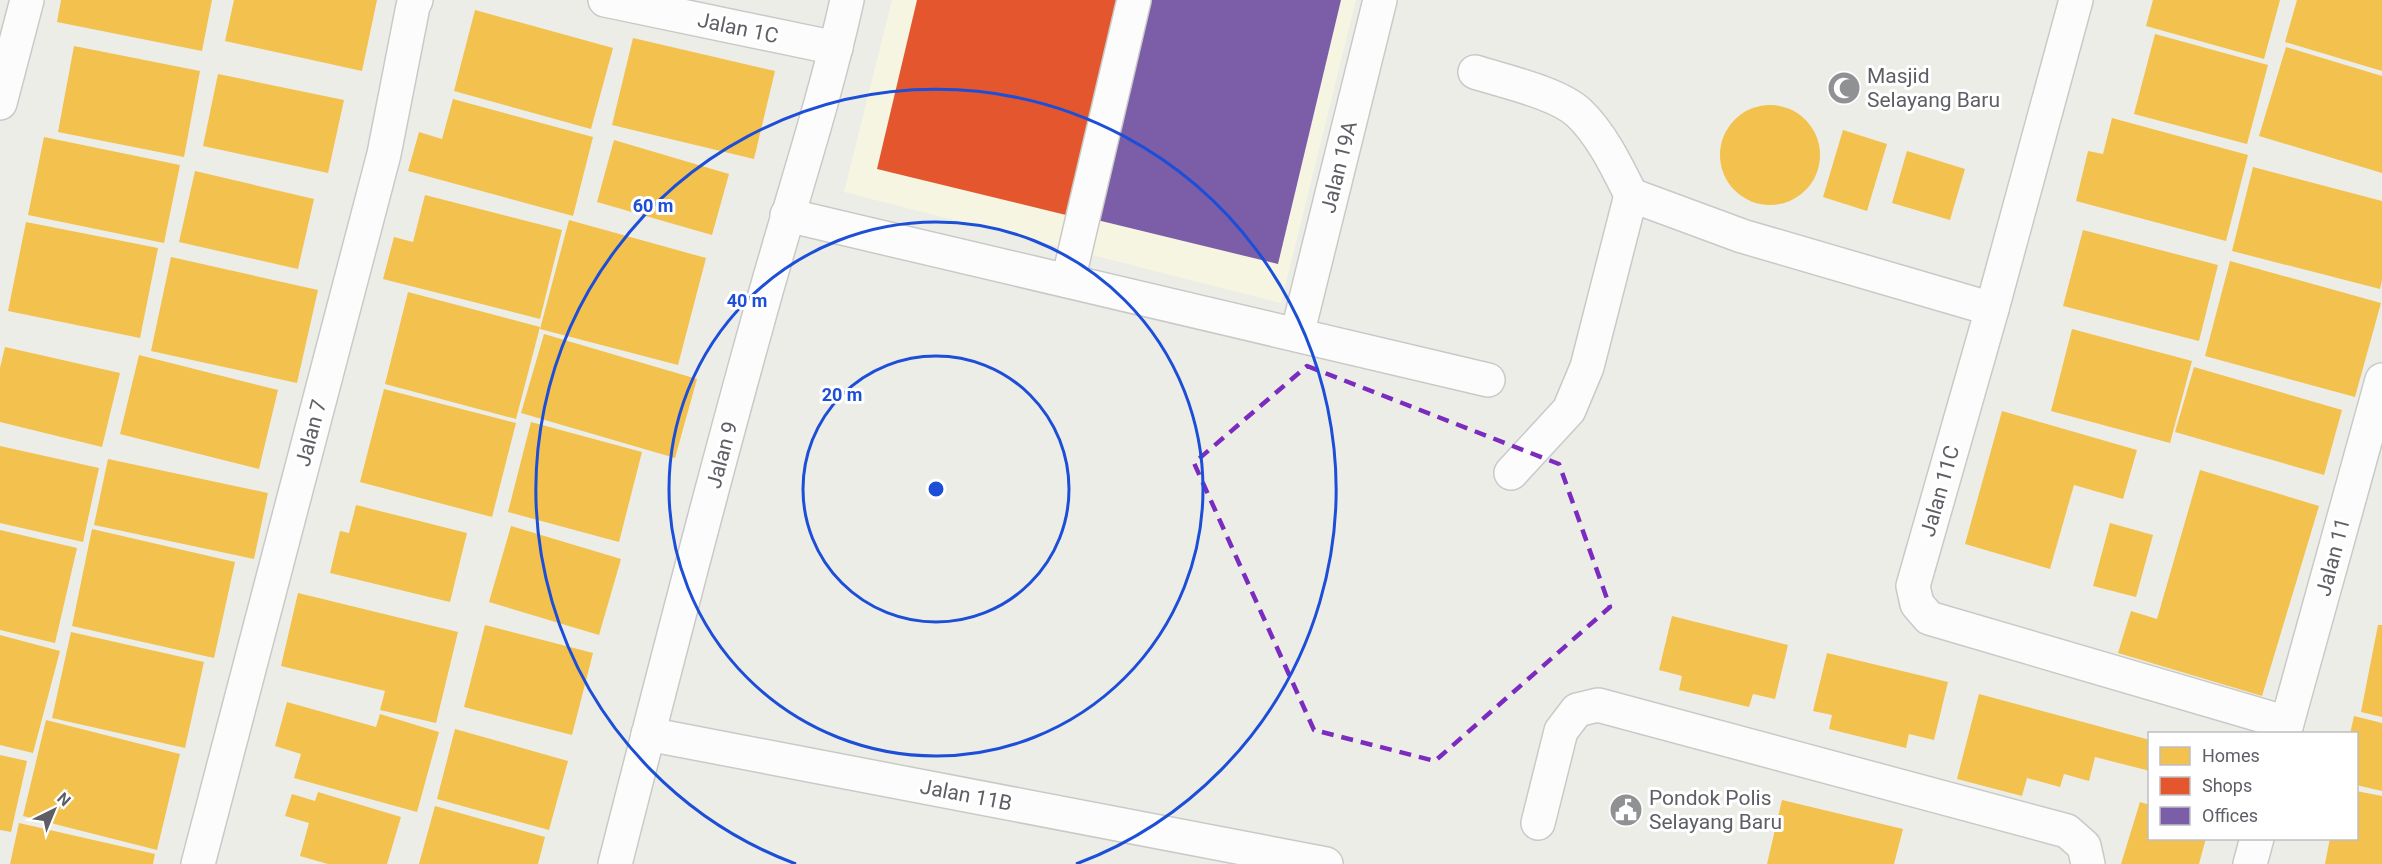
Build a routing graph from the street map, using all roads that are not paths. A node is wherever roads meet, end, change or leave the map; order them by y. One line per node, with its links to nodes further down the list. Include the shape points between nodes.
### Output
1 (27, 0): 10 (street)
2 (416, 0): 24 (street, Jalan 7, via 384,153)
3 (605, 0): 8 (street, Jalan 1C)
4 (848, 0): 8 (street)
5 (1134, 0): 13 (street)
6 (1380, 0): 15 (street, Jalan 19A)
7 (2076, 0): 14 (street, Jalan 11C)
8 (837, 48): 12 (street, Jalan 9)
9 (1475, 72): 11 (street, via 1542,93 1578,112 1608,149)
10 (0, 103)
11 (1631, 195): 14 (street, via 1742,236); 18 (street, via 1587,367 1573,402)
12 (787, 215): 13 (street); 20 (street, Jalan 9)
13 (1068, 281): 15 (street)
14 (1992, 309): 19 (street, Jalan 11C, via 1913,586 1917,604 1929,618)
15 (1297, 335): 16 (street)
16 (1488, 380)
17 (2382, 380): 19 (street, Jalan 11)
18 (1511, 473)
19 (2286, 728)
20 (648, 734): 23 (street, Jalan 11B); 25 (street, Jalan 9)
21 (1538, 823): 27 (street, via 1561,731 1577,710 1598,705 2067,831 2084,846)
22 (2256, 840): 28 (street)
23 (1284, 860): 26 (street, Jalan 11B)
24 (198, 864)
25 (615, 864)
26 (1326, 864)
27 (2088, 864)
28 (2250, 864)

